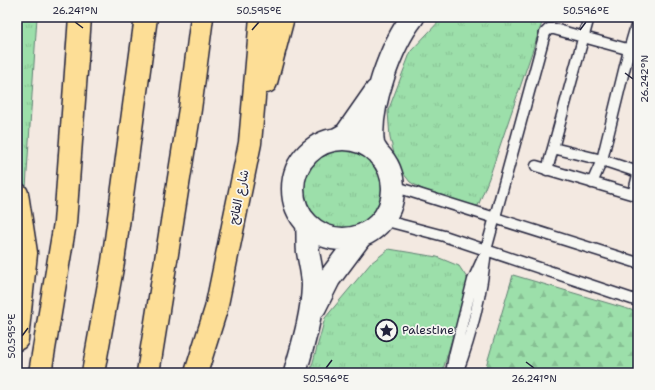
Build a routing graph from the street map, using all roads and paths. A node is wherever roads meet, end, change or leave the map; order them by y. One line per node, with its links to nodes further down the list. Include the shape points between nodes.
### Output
1 (80, 17): 33 (main road, via 65,223)
2 (146, 17): 34 (main road, via 113,262)
3 (202, 17): 35 (main road)
4 (261, 17): 13 (main road, شارع الفاتح)
5 (283, 17): 13 (main road)
6 (413, 17): 11 (street, via 394,49)
7 (589, 17): 9 (lane)
8 (638, 19): 10 (lane)
9 (583, 36): 10 (lane); 14 (lane); 24 (lane, via 554,29 549,29 545,33)
10 (633, 51): 16 (lane)
11 (380, 85): 12 (street, via 346,134); 15 (street, via 373,145)
12 (337, 139): 15 (street, via 353,140); 26 (street, via 324,142 312,150 302,160 296,172 294,200)
13 (250, 144): 36 (main road, شارع الفاتح, via 216,309)
14 (553, 148): 16 (lane); 18 (lane)
15 (379, 155): 21 (street, via 391,175)
16 (602, 160): 19 (lane); 20 (lane)
17 (536, 166): 18 (lane)
18 (547, 170): 20 (lane)
19 (638, 174): 23 (lane)
20 (592, 183): 23 (lane)
21 (393, 186): 24 (lane); 25 (street, via 391,204)
22 (17, 194): 32 (main road, via 26,253)
23 (635, 195)
24 (494, 217): 28 (lane); 29 (lane)
25 (383, 220): 27 (street); 28 (lane)
26 (307, 225): 27 (street, via 332,238); 31 (street, via 313,284)
27 (361, 236): 31 (street, via 329,279)
28 (486, 250): 30 (lane); 38 (lane, via 473,280); 39 (lane, via 482,283 468,342)
29 (638, 263)
30 (638, 301)
31 (310, 318): 37 (street)
32 (17, 339)
33 (40, 373)
34 (93, 373)
35 (148, 373)
36 (196, 373)
37 (295, 373)
38 (451, 373)
39 (457, 373)

